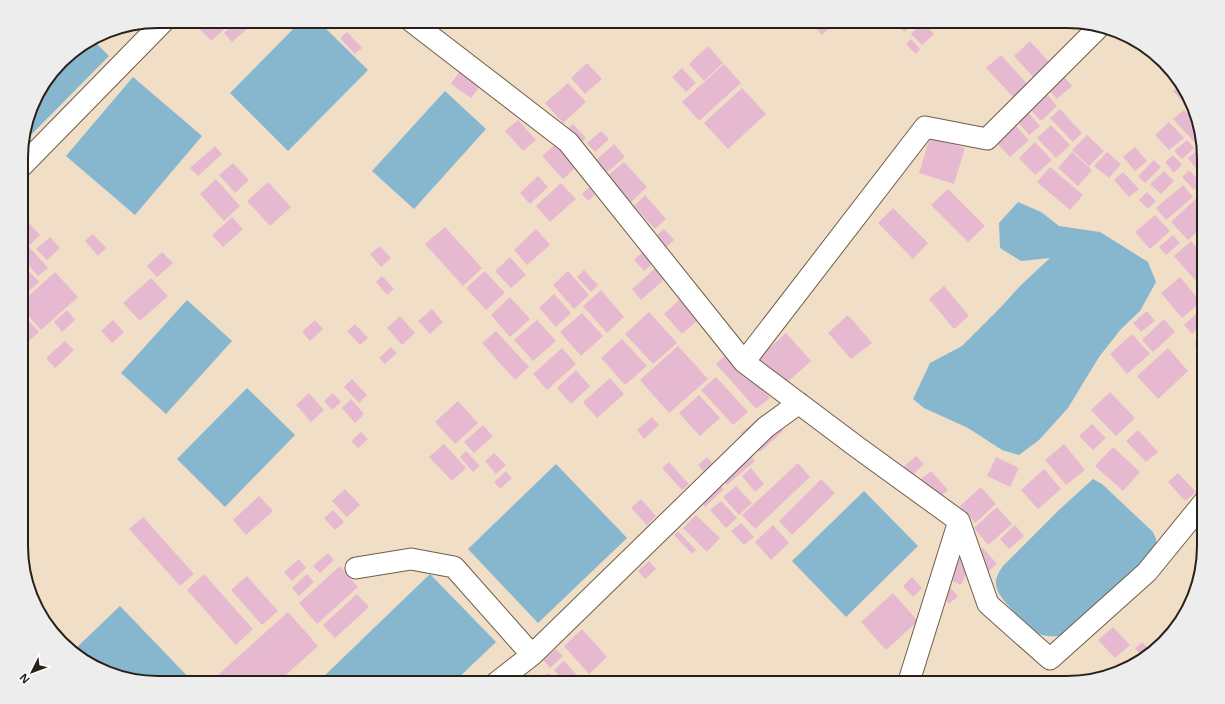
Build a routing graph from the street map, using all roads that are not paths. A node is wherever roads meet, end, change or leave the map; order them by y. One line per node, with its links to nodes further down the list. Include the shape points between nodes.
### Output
1 (157, 28): 4 (street)
2 (420, 28): 5 (street, via 568,142)
3 (1095, 31): 5 (street, via 987,139 925,127)
4 (28, 160)
5 (744, 362): 6 (street)
6 (799, 403): 8 (street); 10 (street, via 766,427)
7 (1197, 511): 8 (street, via 1147,572 1050,659 988,604)
8 (959, 521): 12 (street)
9 (356, 568): 10 (street, via 411,559 454,567)
10 (532, 655): 11 (street)
11 (505, 676)
12 (911, 676)

